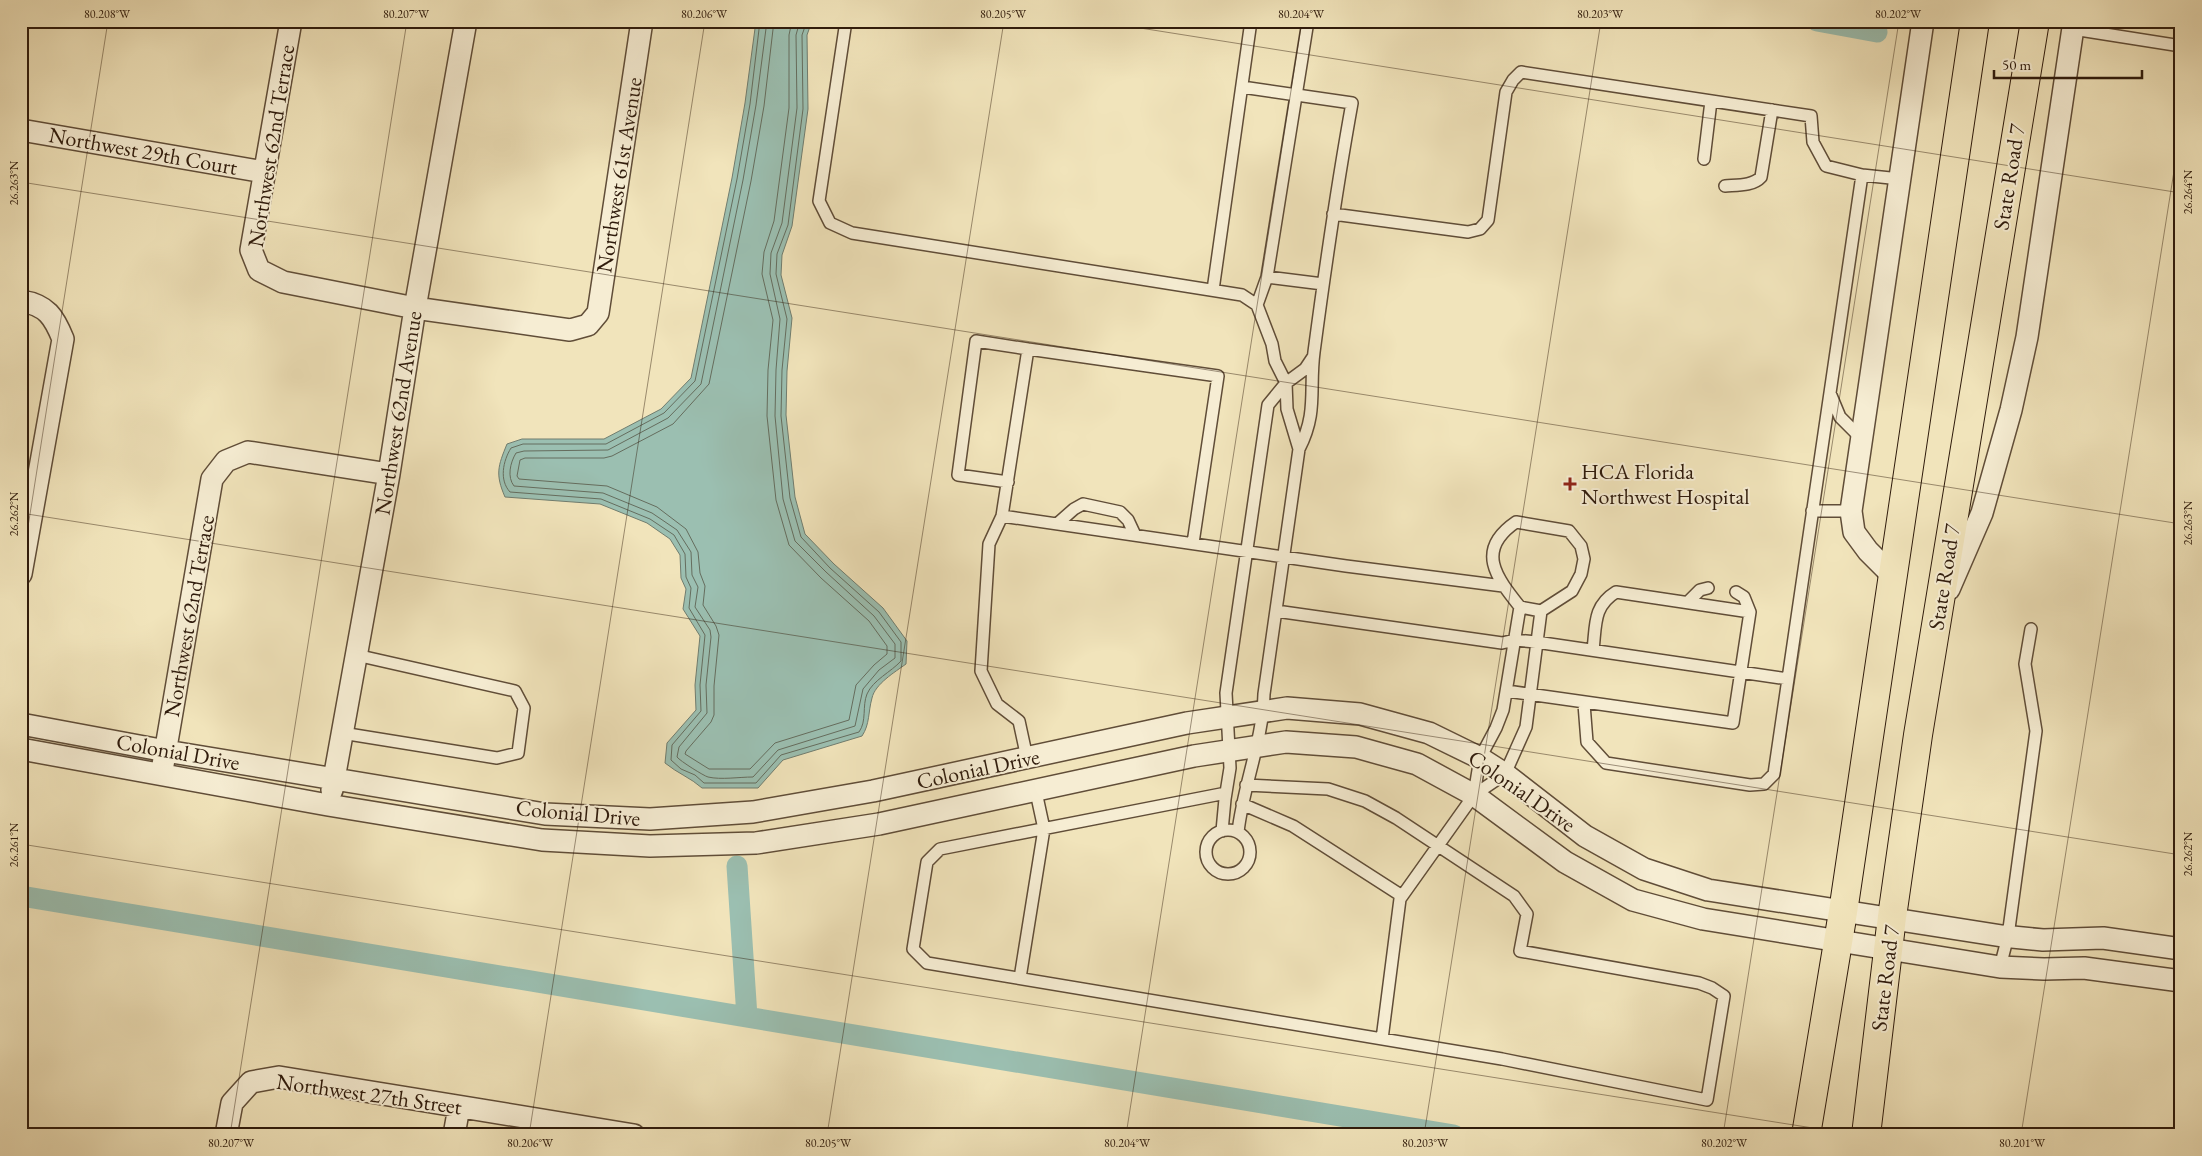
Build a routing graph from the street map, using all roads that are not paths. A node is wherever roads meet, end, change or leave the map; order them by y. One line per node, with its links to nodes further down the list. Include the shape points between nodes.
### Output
1 (291, 21): 18 (street, Northwest 62nd Terrace)
2 (466, 21): 28 (street, Northwest 62nd Avenue)
3 (642, 21): 28 (street, Northwest 61st Avenue, via 598,313 588,326 570,330)
4 (846, 21): 25 (lane, via 820,201 830,223 852,233)
5 (1252, 21): 12 (lane)
6 (1308, 21): 13 (lane)
7 (1923, 21): 20 (street)
8 (1975, 21): 47 (main road)
9 (2035, 21): 56 (main road, State Road 7)
10 (2074, 25): 11 (lane); 56 (street, via 2027,338 2011,410 1982,513)
11 (2181, 46)
12 (1242, 87): 13 (lane); 25 (lane)
13 (1297, 95): 22 (lane, via 1352,103); 23 (lane)
14 (1711, 101): 15 (lane); 17 (lane); 22 (lane, via 1521,72 1506,92 1488,220 1480,229 1468,232)
15 (1772, 110): 19 (lane, via 1811,116 1813,142 1826,166); 21 (lane, via 1761,177 1752,183)
16 (21, 130): 18 (street, Northwest 29th Court)
17 (1704, 159)
18 (264, 172): 28 (street, Northwest 62nd Terrace, via 252,250 259,270 283,282)
19 (1862, 175): 20 (lane); 32 (lane)
20 (1900, 179): 33 (street)
21 (1725, 186)
22 (1333, 214): 24 (lane)
23 (1267, 277): 24 (lane); 27 (lane)
24 (1323, 284): 30 (lane)
25 (1213, 290): 27 (lane, via 1242,295)
26 (21, 301): 42 (street, via 36,304 55,319 63,340)
27 (1256, 306): 31 (lane)
28 (415, 308): 35 (street, Northwest 62nd Avenue)
29 (1028, 349): 36 (lane); 36 (lane, via 976,341 958,475); 43 (lane, via 1218,376)
30 (1313, 357): 31 (lane, via 1305,369); 34 (lane, via 1309,431)
31 (1286, 383): 34 (lane, via 1287,409); 44 (lane, via 1268,405)
32 (1830, 392): 33 (lane, via 1840,417); 37 (lane)
33 (1862, 439): 38 (street)
34 (1300, 449): 45 (lane)
35 (389, 474): 61 (street, Northwest 62nd Avenue); 74 (street, Northwest 62nd Terrace, via 248,452 226,461 212,479)
36 (1008, 482): 39 (lane)
37 (1812, 511): 38 (lane); 63 (lane)
38 (1851, 511): 47 (street, via 1854,532)
39 (1002, 516): 40 (lane); 75 (lane, via 989,544 981,671 997,704 1019,721)
40 (1057, 524): 41 (lane); 41 (lane, via 1083,504 1120,512)
41 (1135, 535): 43 (lane)
42 (25, 537): 46 (street)
43 (1193, 543): 44 (lane)
44 (1248, 551): 45 (lane); 68 (lane, via 1226,693)
45 (1284, 556): 48 (lane); 53 (lane)
46 (21, 574)
47 (1893, 576): 95 (main road)
48 (1503, 586): 52 (lane); 54 (lane, via 1494,568 1493,548 1501,532 1516,522 1569,531 1582,546 1584,559 1580,574 1572,590)
49 (1708, 588): 51 (lane, via 1700,590)
50 (1736, 592): 55 (lane, via 1744,598)
51 (1688, 602): 55 (lane); 60 (lane, via 1616,592 1599,608)
52 (1520, 607): 54 (lane); 58 (lane)
53 (1276, 611): 58 (lane, via 1502,643); 67 (lane)
54 (1541, 611): 59 (lane)
55 (1750, 612): 62 (lane)
56 (1938, 615): 96 (main road, State Road 7)
57 (2031, 629): 97 (lane, via 2025,664 2036,731)
58 (1515, 640): 59 (lane); 64 (lane)
59 (1536, 642): 60 (lane); 65 (lane)
60 (1593, 650): 62 (lane)
61 (356, 655): 70 (street, Northwest 62nd Avenue); 70 (lane, via 515,690 524,708 518,753 496,758)
62 (1740, 672): 63 (lane); 66 (lane, via 1733,723)
63 (1788, 679): 66 (lane, via 1774,774 1764,784 1750,785 1606,763 1587,742)
64 (1507, 692): 65 (lane); 76 (lane, via 1496,728)
65 (1529, 696): 66 (lane); 77 (lane, via 1526,727)
66 (1584, 704)
67 (1264, 712): 68 (street, Colonial Drive); 71 (lane); 76 (street, Colonial Drive, via 1287,708 1360,714 1429,733)
68 (1227, 717): 73 (lane); 75 (street, Colonial Drive)
69 (21, 724): 74 (street, Colonial Drive)
70 (342, 733): 79 (street, Northwest 62nd Avenue)
71 (1256, 746): 73 (street, Colonial Drive); 80 (lane); 84 (street, Colonial Drive, via 1286,742 1356,747 1417,764)
72 (21, 749): 78 (street, Colonial Drive)
73 (1230, 750): 82 (street, Colonial Drive); 83 (lane)
74 (166, 751): 78 (street, Northwest 62nd Terrace); 79 (street, Colonial Drive)
75 (1027, 758): 81 (street, Colonial Drive); 82 (street)
76 (1480, 758): 77 (street, Colonial Drive); 84 (lane)
77 (1505, 774): 84 (lane); 95 (street, Colonial Drive, via 1585,836 1644,869 1708,890)
78 (162, 776): 86 (street, Colonial Drive)
79 (334, 778): 86 (street, Northwest 62nd Avenue); 87 (street, Colonial Drive, via 545,814 650,819)
80 (1246, 785): 85 (lane); 93 (lane, via 1328,789 1366,801)
81 (873, 791): 87 (street, Colonial Drive); 88 (street)
82 (1036, 792): 88 (street, Colonial Drive); 89 (lane)
83 (1226, 792): 89 (lane); 90 (lane)
84 (1474, 795): 93 (lane); 98 (street, Colonial Drive, via 1565,862 1633,900 1703,919)
85 (1242, 804): 91 (lane); 94 (lane, via 1292,826)
86 (328, 805): 92 (street, Colonial Drive, via 542,840 650,846)
87 (753, 812): 92 (street)
88 (879, 824): 92 (street, Colonial Drive)
89 (1044, 829): 102 (lane); 102 (lane, via 940,849 927,862 913,950 927,963)
90 (1222, 831): 91 (lane); 91 (lane, via 1207,845 1207,859 1216,870 1230,874 1243,869 1250,856 1248,842)
91 (1238, 832)
92 (756, 843)
93 (1438, 846): 94 (lane); 104 (lane, via 1514,896 1527,914 1520,951 1699,983 1724,996 1707,1100)
94 (1402, 896): 104 (lane)
95 (1843, 912): 96 (street, Colonial Drive); 98 (main road)
96 (1892, 917): 97 (street, Colonial Drive); 99 (main road, State Road 7)
97 (2008, 936): 100 (street, Colonial Drive, via 2043,940 2103,938); 101 (lane)
98 (1839, 941): 99 (street, Colonial Drive); 109 (main road)
99 (1888, 948): 101 (street, Colonial Drive); 110 (main road, State Road 7)
100 (2181, 949)
101 (2000, 967): 103 (street, Colonial Drive, via 2118,970)
102 (1020, 978): 104 (lane)
103 (2181, 980)
104 (1382, 1039)
105 (459, 1107): 106 (street, Northwest 27th Street, via 279,1077 251,1082 232,1103); 107 (street); 108 (street, Northwest 27th Street)
106 (226, 1135)
107 (454, 1135)
108 (634, 1135)
109 (1806, 1135)
110 (1866, 1135)

